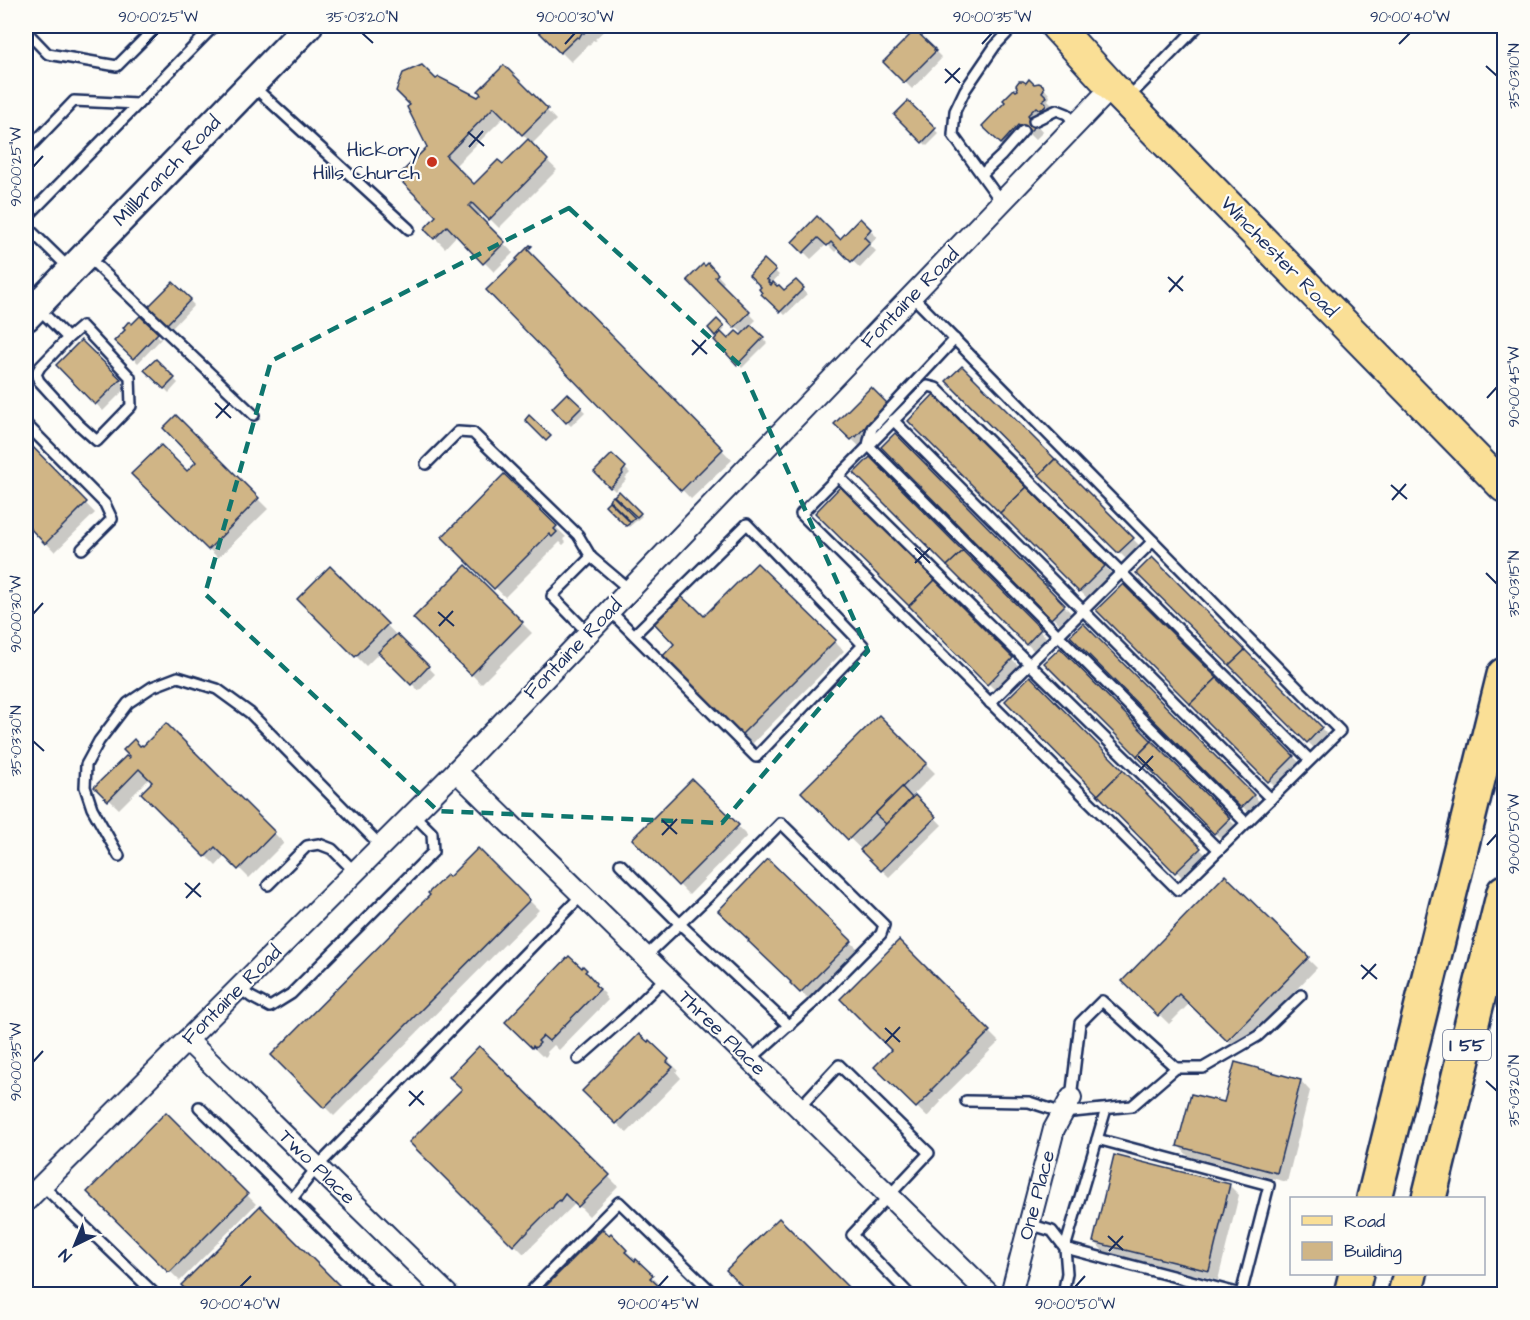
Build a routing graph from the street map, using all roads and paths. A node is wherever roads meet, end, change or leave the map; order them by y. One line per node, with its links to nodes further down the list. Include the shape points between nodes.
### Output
1 (157, 26): 7 (lane, via 117,66 48,54)
2 (214, 26): 10 (lane)
3 (308, 26): 8 (main road, Millbranch Road)
4 (1014, 26): 15 (lane, via 995,46 955,111 953,135)
5 (1056, 26): 9 (main road, Winchester Road)
6 (1198, 26): 9 (lane)
7 (26, 31)
8 (251, 84): 19 (lane); 20 (main road, Millbranch Road)
9 (1119, 94): 12 (street, Fontaine Road); 31 (main road, Winchester Road)
10 (138, 104): 14 (lane, via 74,101); 17 (lane)
11 (1034, 120): 12 (lane, via 1057,110 1067,114)
12 (1076, 125): 16 (street, Fontaine Road)
13 (1023, 131): 15 (lane)
14 (26, 151)
15 (982, 174): 16 (lane)
16 (1002, 202): 21 (street, Fontaine Road)
17 (26, 218)
18 (26, 226): 20 (lane)
19 (409, 229)
20 (79, 262): 22 (main road, Millbranch Road); 25 (lane)
21 (912, 296): 24 (lane); 36 (street, Fontaine Road)
22 (31, 312): 23 (lane)
23 (69, 338): 23 (lane, via 36,374 97,441 130,406 130,377 82,326)
24 (955, 339): 28 (lane, via 872,428); 32 (lane)
25 (254, 415)
26 (893, 420): 28 (lane); 35 (lane, via 928,386 936,388); 38 (lane)
27 (26, 424): 33 (lane, via 105,504 112,519)
28 (868, 445): 30 (lane); 41 (lane)
29 (426, 464): 34 (lane, via 458,432 473,433 578,535)
30 (838, 476): 42 (lane); 44 (lane, via 801,514)
31 (1496, 478)
32 (1154, 541): 35 (lane); 45 (lane, via 1340,731)
33 (82, 549)
34 (591, 556): 36 (lane); 39 (lane, via 552,596)
35 (1122, 573): 38 (lane); 45 (lane)
36 (630, 590): 37 (street, Fontaine Road)
37 (610, 610): 39 (street, Fontaine Road); 40 (lane)
38 (1083, 611): 41 (lane); 47 (lane)
39 (588, 633): 46 (street, Fontaine Road)
40 (634, 635): 40 (lane, via 756,757 863,645 747,524)
41 (1059, 635): 42 (lane); 49 (lane)
42 (1030, 663): 44 (lane); 51 (lane)
43 (1504, 675): 77 (highway, I 55)
44 (990, 703): 51 (lane, via 1178,890)
45 (1310, 760): 47 (lane)
46 (456, 771): 48 (street, Fontaine Road); 57 (street, Three Place)
47 (1271, 798): 49 (lane)
48 (413, 814): 50 (street, Fontaine Road); 61 (lane, via 432,833 433,852 291,993 270,1007)
49 (1246, 823): 51 (lane)
50 (381, 846): 52 (lane, via 250,713 217,689 178,677 152,687 128,703 86,765 85,787 92,808); 54 (street, Fontaine Road)
51 (1219, 850)
52 (119, 856)
53 (620, 864): 58 (lane)
54 (355, 872): 55 (lane, via 332,849 319,844 307,846); 61 (street, Fontaine Road)
55 (268, 885)
56 (1504, 892): 78 (highway, I 55)
57 (582, 895): 59 (street, Three Place); 74 (lane)
58 (680, 924): 59 (lane); 63 (lane); 63 (lane, via 781,823 884,925 881,934)
59 (645, 957): 60 (street, Three Place)
60 (666, 977): 65 (lane); 66 (street, Three Place)
61 (239, 988): 64 (street, Fontaine Road)
62 (1301, 995): 67 (lane, via 1258,1036 1203,1068)
63 (789, 1026): 66 (lane)
64 (187, 1040): 74 (street, Two Place); 75 (street, Fontaine Road)
65 (578, 1059)
66 (750, 1060): 71 (street, Three Place)
67 (1176, 1068): 69 (lane, via 1102,1001 1080,1023); 72 (lane, via 1132,1106)
68 (966, 1101): 69 (lane)
69 (1067, 1106): 72 (lane); 81 (street, One Place, via 1054,1129)
70 (199, 1107): 79 (lane)
71 (799, 1108): 76 (street, Three Place); 76 (lane, via 839,1065 929,1153)
72 (1106, 1109): 73 (lane)
73 (1097, 1139): 82 (lane); 82 (lane, via 1269,1185 1241,1294)
74 (317, 1167): 79 (lane); 87 (street, Two Place)
75 (42, 1185): 80 (street, Fontaine Road); 85 (lane)
76 (889, 1196): 90 (lane, via 852,1235); 91 (street, Three Place)
77 (1374, 1197)
78 (1428, 1197)
79 (292, 1199): 86 (lane)
80 (26, 1201)
81 (1029, 1224): 82 (lane, via 1052,1231); 92 (street, One Place)
82 (1065, 1248): 93 (lane, via 1067,1273)
83 (1356, 1275): 94 (highway)
84 (1410, 1275): 95 (highway)
85 (155, 1294)
86 (388, 1294)
87 (447, 1294)
88 (528, 1294): 89 (lane, via 620,1202)
89 (714, 1294)
90 (909, 1294)
91 (988, 1294)
92 (1011, 1294)
93 (1063, 1294)
94 (1351, 1294)
95 (1405, 1294)

